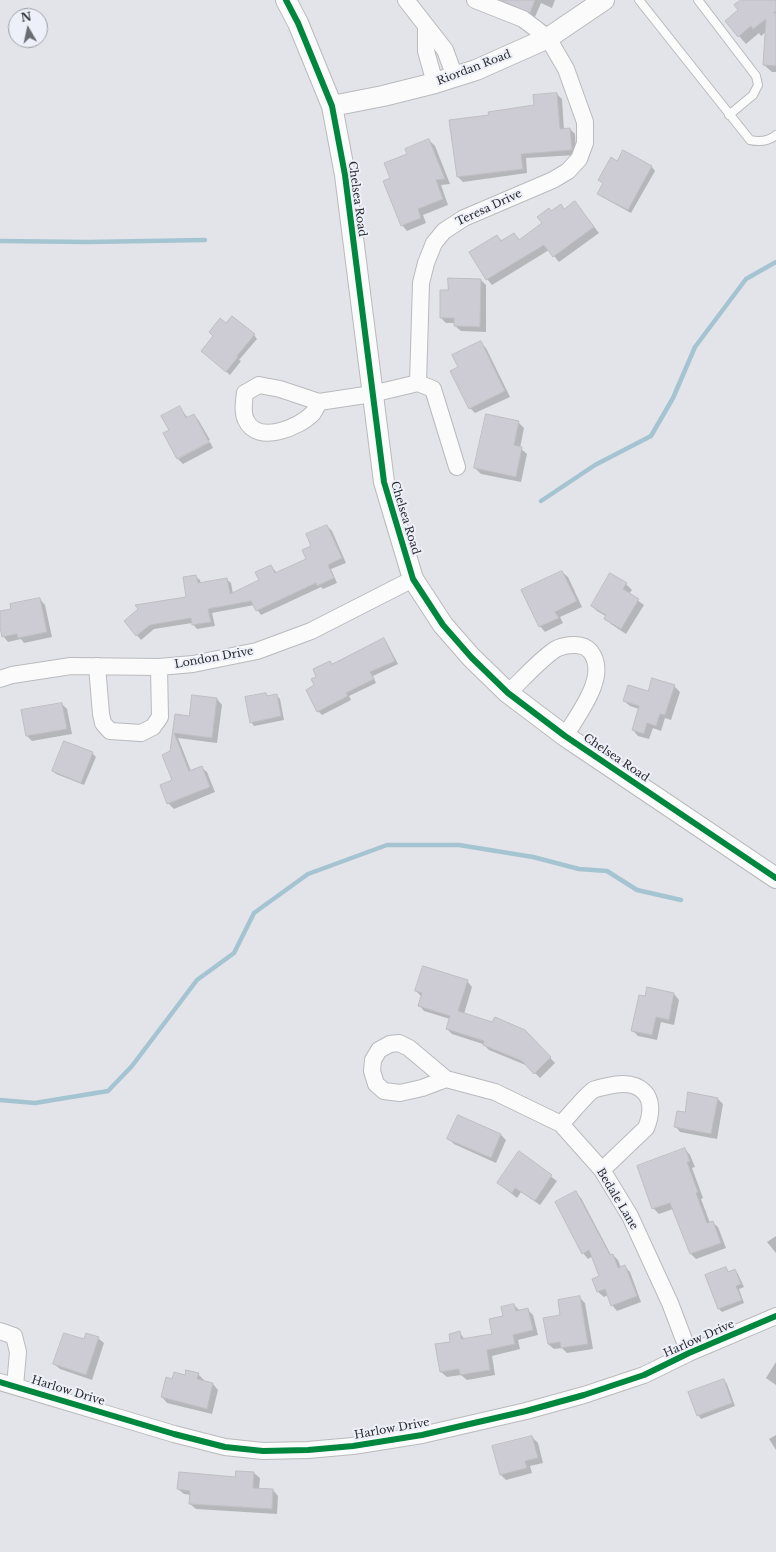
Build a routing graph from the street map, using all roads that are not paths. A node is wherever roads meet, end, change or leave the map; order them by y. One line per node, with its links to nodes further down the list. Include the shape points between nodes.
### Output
1 (286, 0): 11 (street, Chelsea Road)
2 (406, 0): 7 (street)
3 (475, 0): 8 (street, via 523,19)
4 (604, 0): 8 (street, Riordan Road)
5 (639, 0): 12 (lane)
6 (698, 0): 12 (lane, via 756,76 758,85 753,96)
7 (426, 26): 9 (street, via 445,50); 10 (street, via 426,51)
8 (548, 38): 9 (street, Riordan Road); 14 (street, Teresa Drive, via 566,69 585,122 585,143 579,159 568,171 553,180 464,218 444,231 434,243 421,283)
9 (455, 77): 10 (street, Riordan Road)
10 (435, 83): 11 (street, Riordan Road)
11 (332, 106): 15 (street, Chelsea Road, via 345,175)
12 (729, 115): 13 (lane, via 750,140 759,142)
13 (776, 135)
14 (418, 384): 15 (street); 17 (street, via 433,389)
15 (372, 394): 16 (street); 18 (street, Chelsea Road, via 384,482)
16 (319, 402)
17 (457, 467)
18 (413, 579): 20 (street, London Drive, via 311,631 257,651 193,664); 22 (street, Chelsea Road, via 443,625 470,657)
19 (97, 666): 20 (street, London Drive); 20 (street, via 100,714 103,722 110,731 141,733 153,727 160,717); 21 (street, London Drive, via 71,666 12,674)
20 (159, 667)
21 (0, 679)
22 (508, 693): 23 (street, Chelsea Road); 23 (street, via 557,649 572,644 587,648 595,657 597,669 590,696)
23 (564, 736): 24 (street, Chelsea Road)
24 (776, 878)
25 (446, 1079): 26 (street, Bedale Lane, via 495,1092)
26 (561, 1124): 27 (street, Bedale Lane); 27 (street, via 594,1090 619,1083 632,1084 643,1089 650,1109 650,1119 646,1128)
27 (602, 1170): 30 (street, Bedale Lane, via 630,1216 670,1303)
28 (776, 1316): 30 (street, Harlow Drive)
29 (0, 1331): 31 (street, via 14,1336 18,1352)
30 (689, 1353): 31 (street, Harlow Drive, via 644,1375 526,1411 422,1436 308,1450 263,1451 225,1447)
31 (8, 1384)

